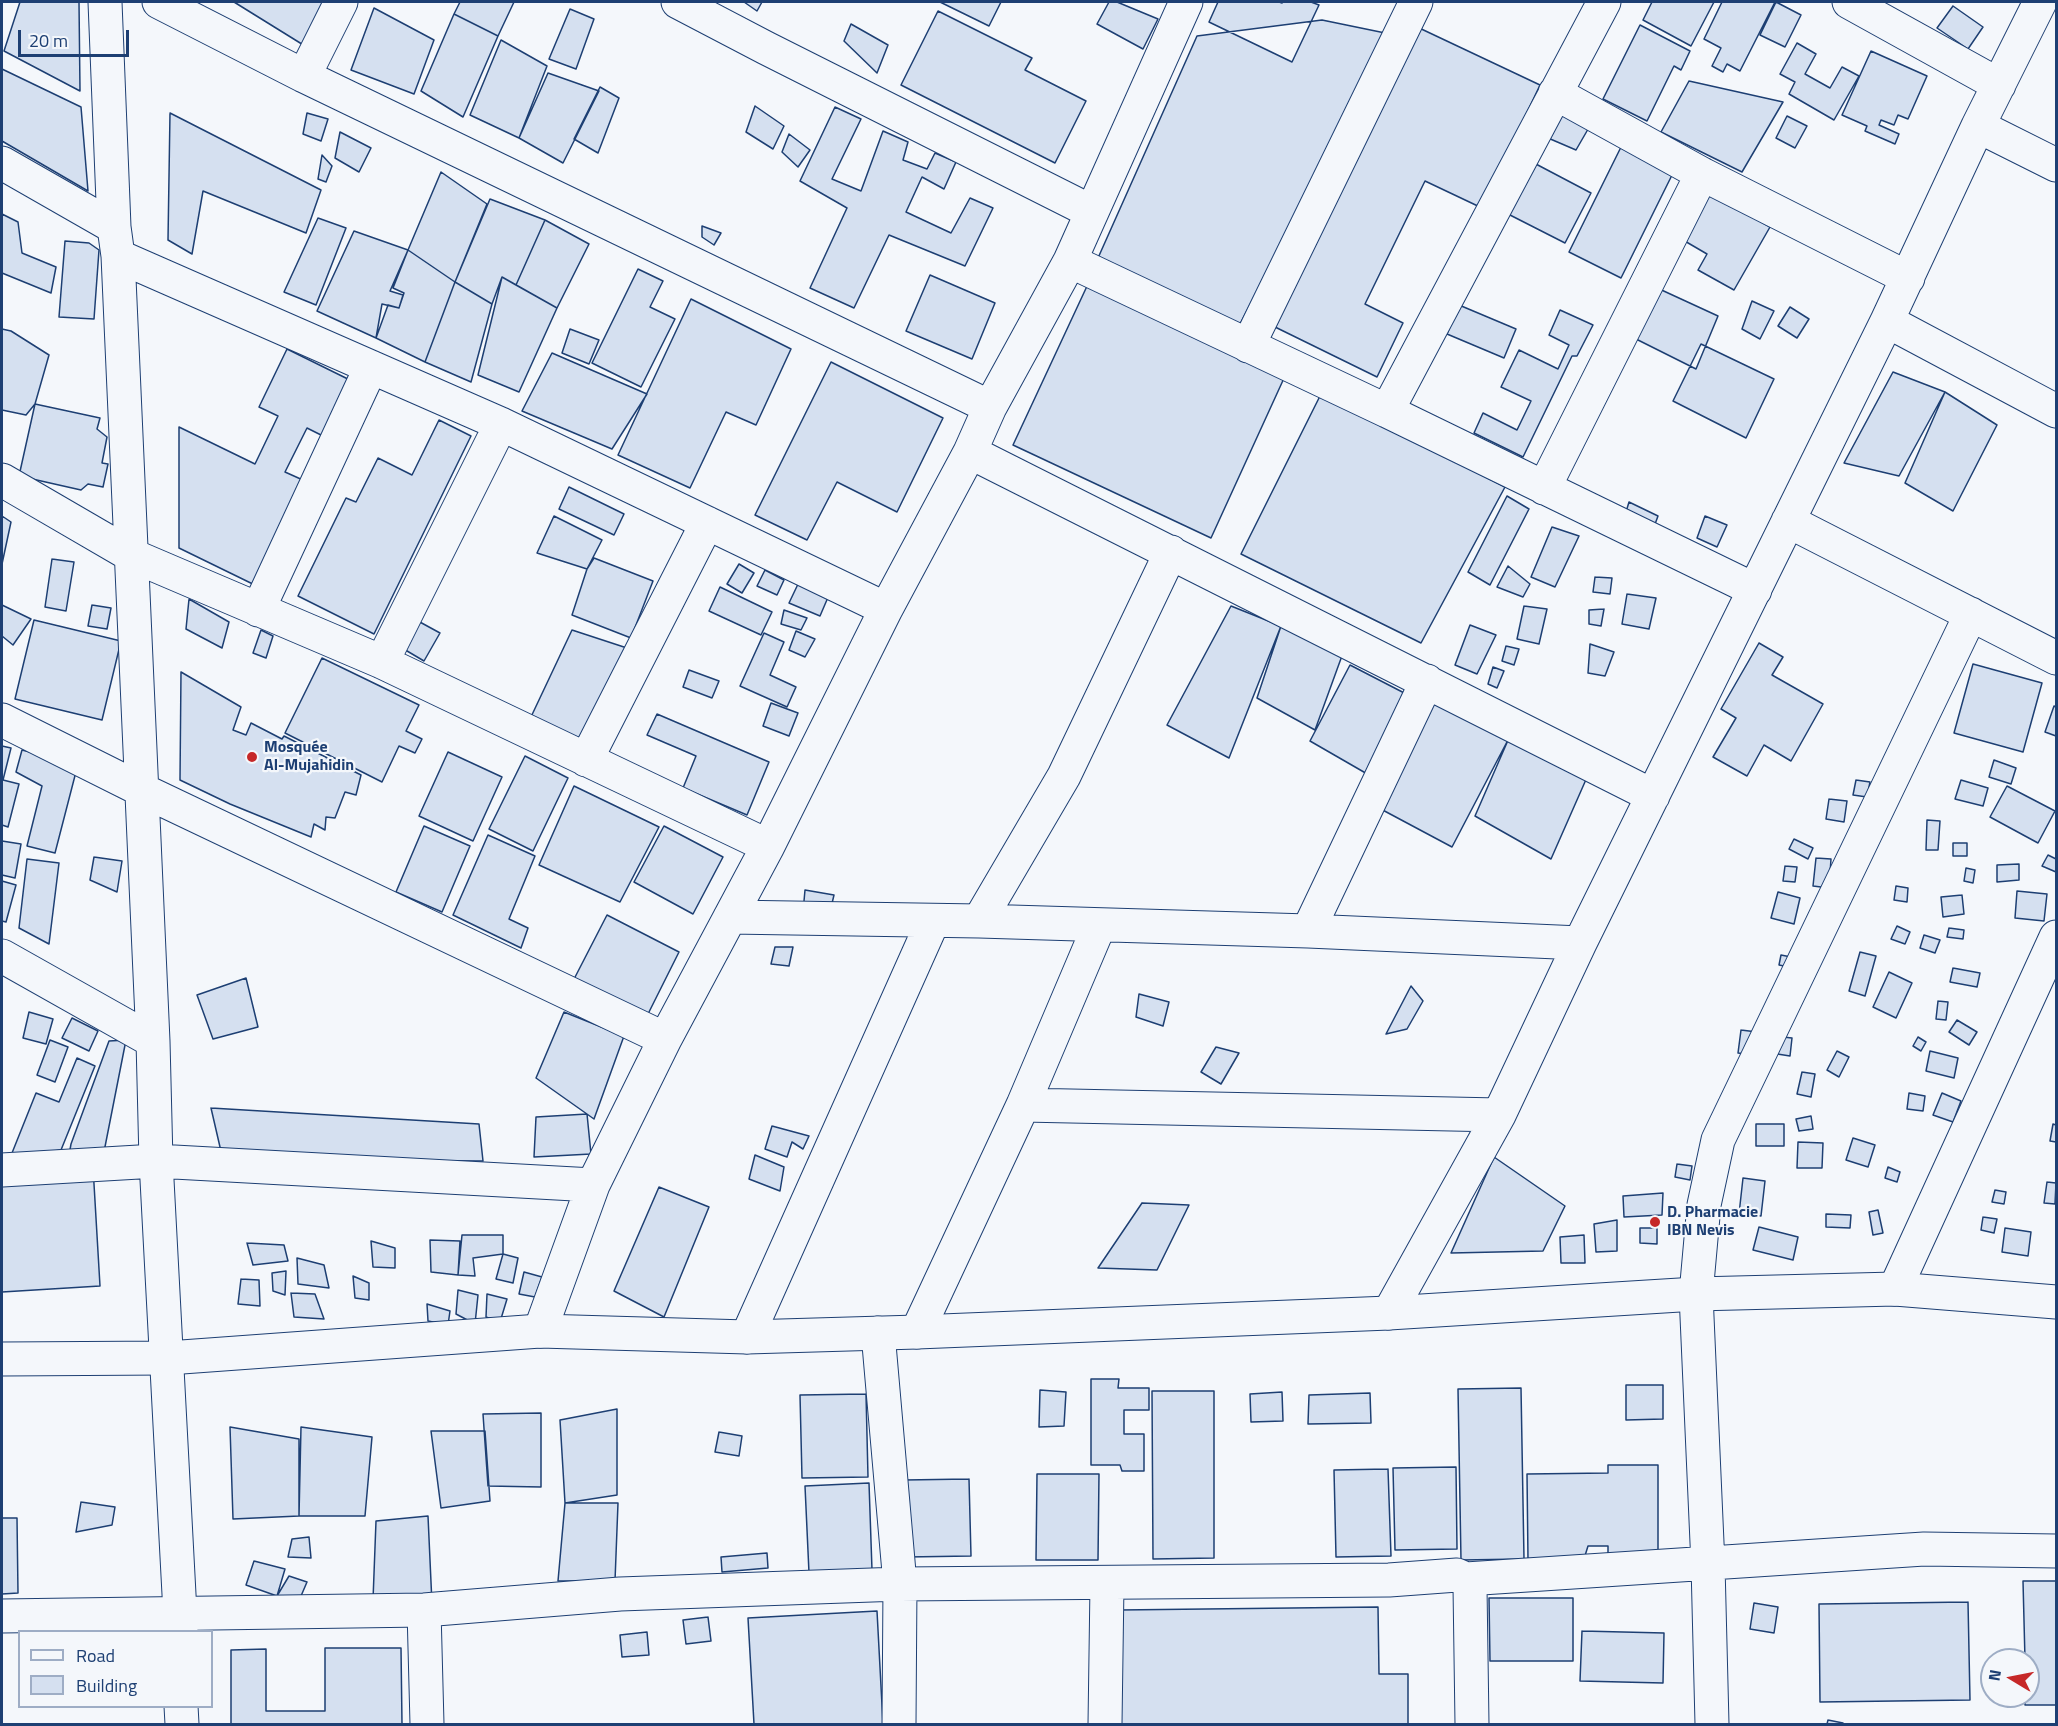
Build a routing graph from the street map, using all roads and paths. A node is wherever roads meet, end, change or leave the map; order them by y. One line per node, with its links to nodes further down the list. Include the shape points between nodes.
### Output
1 (105, 2): 18 (street)
2 (159, 2): 10 (street)
3 (341, 2): 10 (street)
4 (678, 2): 17 (street)
5 (1186, 2): 17 (street)
6 (1416, 2): 22 (street)
7 (1604, 2): 12 (street)
8 (1849, 2): 11 (street)
9 (2040, 2): 11 (street)
10 (304, 76): 24 (street)
11 (1999, 85): 13 (street)
12 (1555, 93): 16 (street); 25 (street)
13 (1978, 126): 15 (street); 20 (street)
14 (2, 163): 18 (street)
15 (2056, 165)
16 (1702, 174): 20 (street); 30 (street)
17 (1092, 212): 19 (street)
18 (116, 241): 23 (street); 34 (street)
19 (1070, 261): 22 (street); 24 (street)
20 (1908, 278): 21 (street)
21 (1887, 321): 26 (street); 31 (street)
22 (1248, 346): 25 (street)
23 (371, 367): 27 (street); 37 (street)
24 (990, 407): 28 (street)
25 (1387, 411): 30 (street)
26 (2056, 411)
27 (501, 424): 32 (street); 40 (street)
28 (970, 452): 33 (street); 36 (street)
29 (2, 480): 34 (street)
30 (1544, 488): 35 (street)
31 (1788, 521): 35 (street); 38 (street)
32 (707, 523): 36 (street); 43 (street)
33 (1171, 552): 41 (street); 49 (street, via 1064,776)
34 (131, 555): 37 (street); 44 (street)
35 (1755, 590): 45 (street)
36 (886, 609): 46 (street)
37 (258, 610): 40 (street)
38 (1971, 614): 39 (street); 63 (street, via 1718,1140 1704,1205)
39 (2056, 658)
40 (382, 662): 43 (street)
41 (1427, 681): 45 (street); 51 (street)
42 (2, 720): 44 (street)
43 (586, 760): 46 (street)
44 (142, 790): 55 (street); 56 (street)
45 (1653, 796): 53 (street)
46 (768, 846): 47 (street)
47 (730, 917): 48 (street); 55 (street)
48 (933, 921): 49 (street); 69 (street)
49 (979, 921): 50 (street)
50 (1099, 926): 51 (street); 57 (street)
51 (1308, 931): 53 (street)
52 (2056, 937): 62 (street)
53 (1580, 943): 58 (street)
54 (2, 956): 56 (street)
55 (665, 1039): 61 (street)
56 (153, 1041): 59 (street)
57 (1023, 1105): 58 (street); 67 (street)
58 (1499, 1115): 65 (street)
59 (156, 1161): 60 (street); 61 (street); 70 (street)
60 (2, 1170)
61 (593, 1185): 66 (street)
62 (1895, 1289): 63 (street); 64 (street)
63 (1696, 1294): 65 (street); 73 (street)
64 (2056, 1302)
65 (1389, 1313): 67 (street)
66 (540, 1331): 69 (street); 70 (street)
67 (917, 1332): 68 (street)
68 (878, 1333): 69 (street); 75 (street)
69 (747, 1336)
70 (168, 1358): 71 (street); 79 (street)
71 (2, 1359)
72 (2056, 1551): 73 (street, via 1924,1549)
73 (1708, 1564): 74 (street); 86 (street)
74 (1466, 1579): 76 (street, via 1457,1575 1389,1580); 85 (street, via 1470,1587)
75 (900, 1584): 76 (street); 77 (street, via 620,1594); 83 (street)
76 (1107, 1584): 84 (street)
77 (424, 1610): 79 (street); 82 (street)
78 (2, 1616): 79 (street)
79 (181, 1623)
80 (182, 1708): 81 (street)
81 (182, 1725)
82 (427, 1725)
83 (899, 1725)
84 (1105, 1725)
85 (1472, 1725)
86 (1712, 1725)

